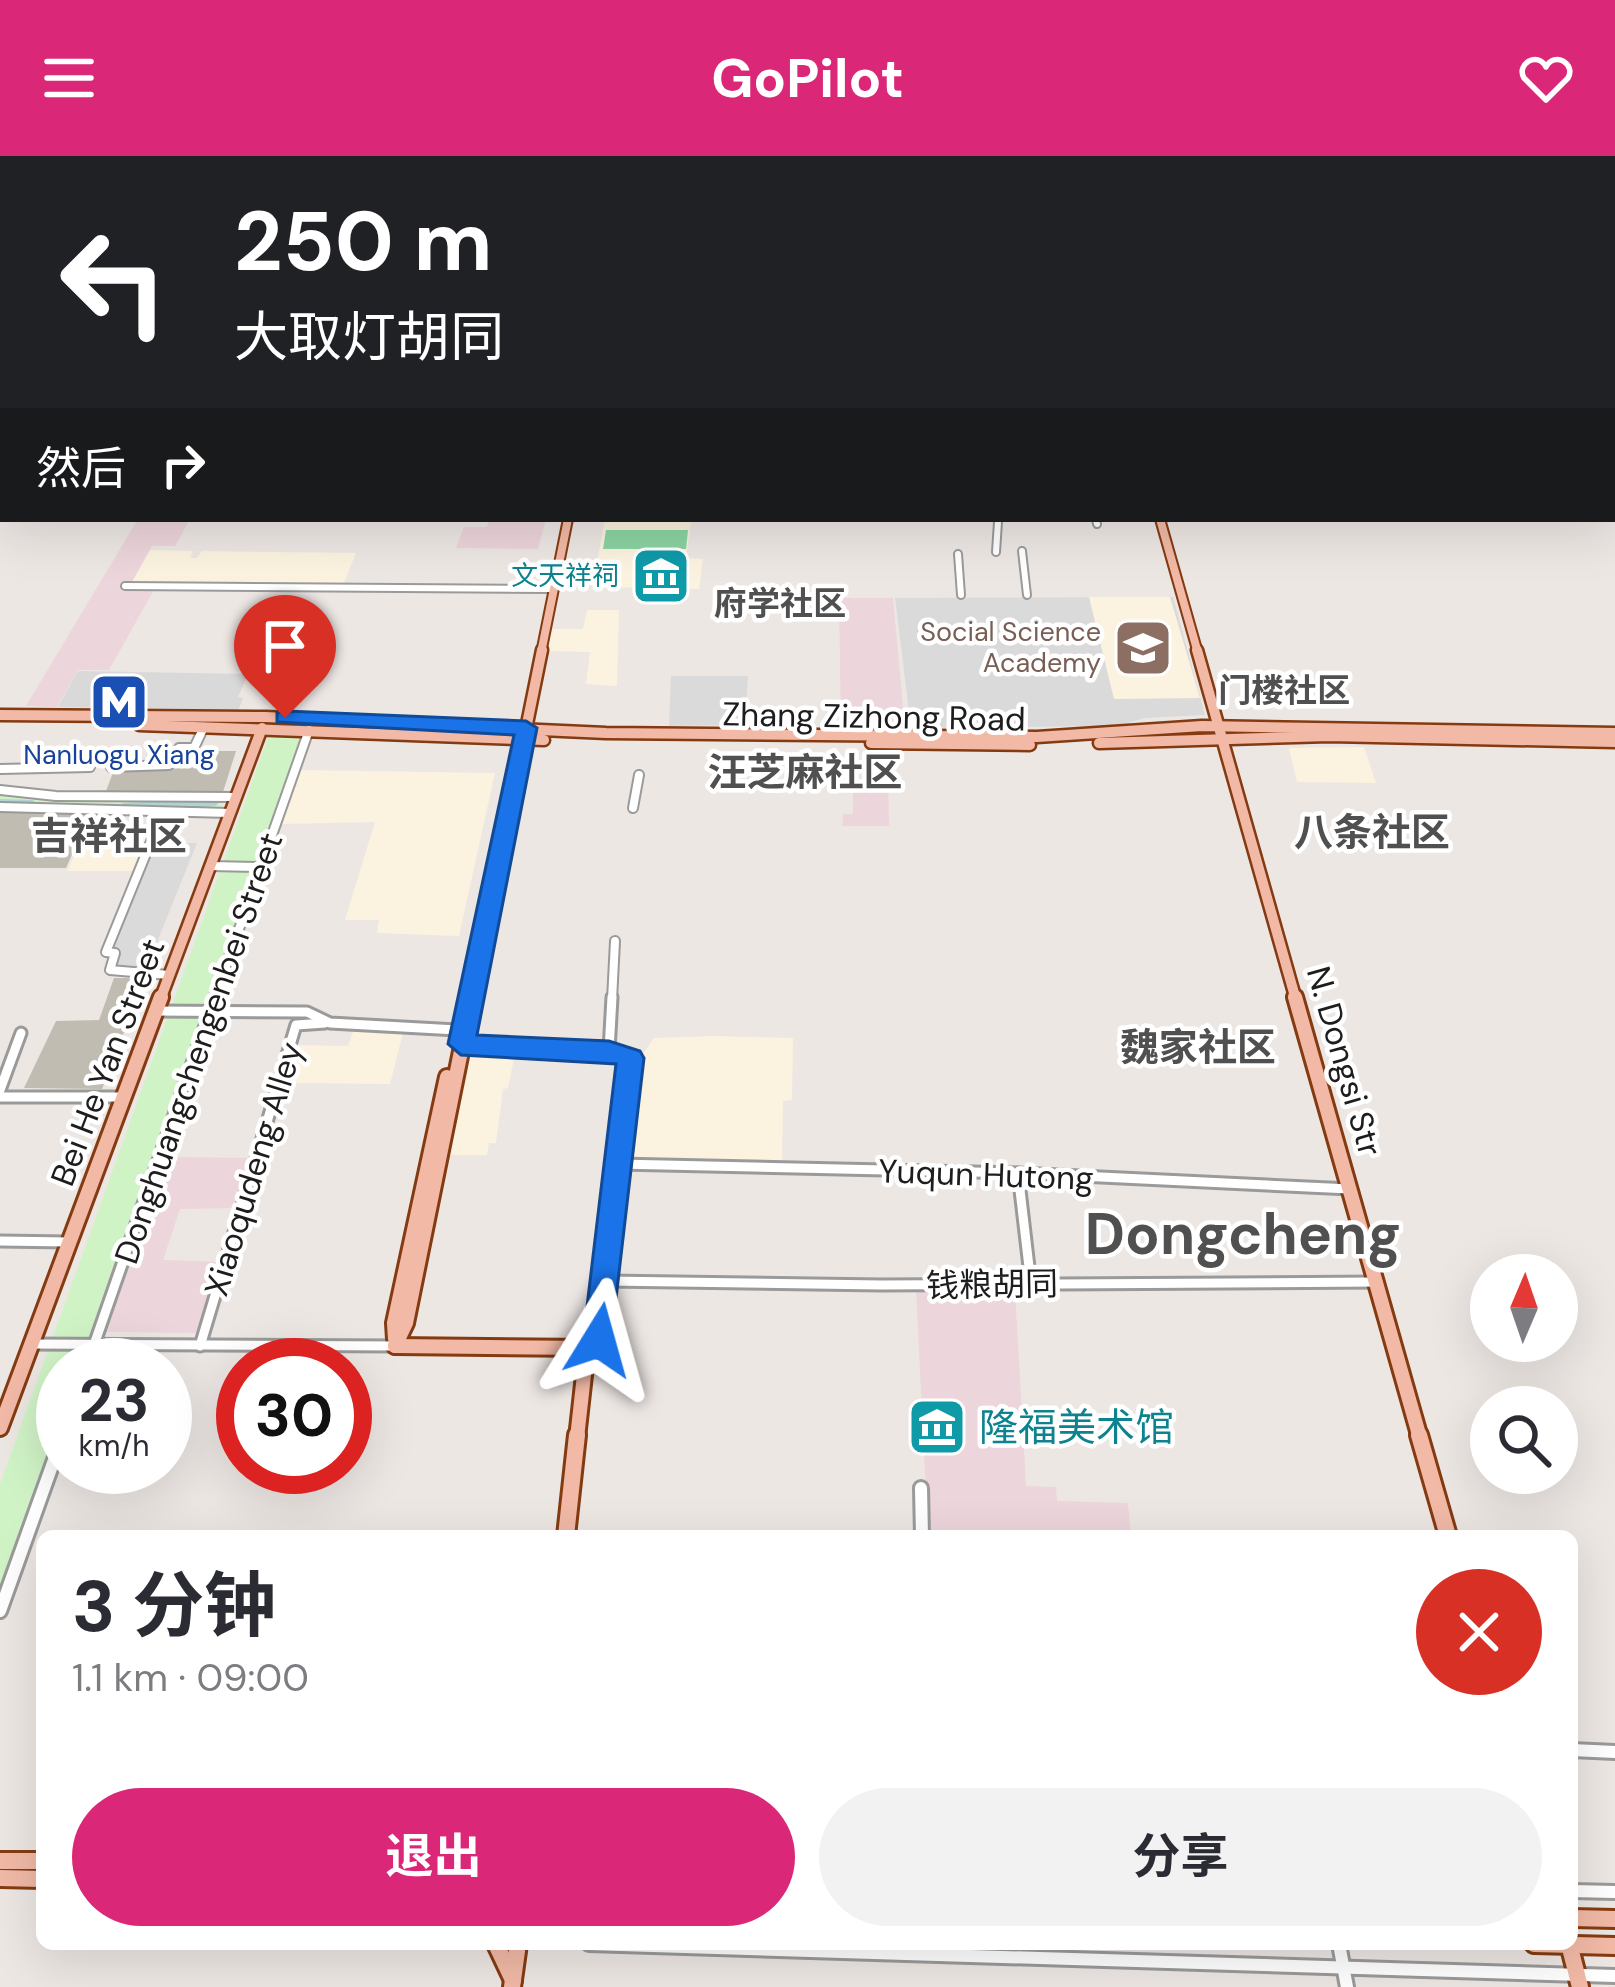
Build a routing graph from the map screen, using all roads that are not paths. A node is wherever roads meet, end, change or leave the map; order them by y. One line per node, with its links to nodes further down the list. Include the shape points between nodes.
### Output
1 (564, 522): 8 (main road)
2 (998, 522): 5 (street)
3 (1161, 522): 15 (main road, N. Dongsi Str)
4 (1022, 551): 10 (street)
5 (996, 552)
6 (958, 554): 9 (street)
7 (124, 586): 8 (street)
8 (550, 589): 16 (main road)
9 (961, 595)
10 (1028, 595)
11 (0, 718): 12 (main road); 13 (main road)
12 (264, 722): 13 (main road); 14 (main road); 16 (main road); 24 (main road, Bei He Yan Street)
13 (204, 727): 19 (street, via 194,748 179,748 169,765)
14 (309, 730): 16 (main road); 31 (street, Donghuangchengenbei Street)
15 (1225, 732): 16 (main road, Zhang Zizhong Road, via 1039,745); 17 (main road, Zhang Zizhong Road); 45 (main road, N. Dongsi Str)
16 (522, 734): 37 (main road); 39 (main road)
17 (1615, 738)
18 (90, 767): 20 (street)
19 (111, 767)
20 (0, 769)
21 (639, 775): 26 (street)
22 (0, 790): 23 (street)
23 (56, 796): 24 (street); 27 (street)
24 (236, 797): 29 (main road, Bei He Yan Street)
25 (0, 807): 27 (street)
26 (633, 808)
27 (48, 810): 28 (street)
28 (163, 812): 29 (street); 33 (street, via 106,952 116,952 110,970)
29 (230, 813): 30 (main road, Bei He Yan Street)
30 (210, 866): 31 (street); 33 (main road, Bei He Yan Street)
31 (261, 867): 35 (street, Donghuangchengenbei Street)
32 (615, 941): 40 (street)
33 (169, 975): 34 (main road, Bei He Yan Street)
34 (155, 1011): 35 (street); 42 (main road, Bei He Yan Street)
35 (211, 1011): 36 (street, via 307,1012); 51 (street, Donghuangchengenbei Street)
36 (330, 1023): 37 (street); 55 (street, Xiaoqudeng Alley, via 296,1025)
37 (457, 1030): 39 (street); 56 (main road)
38 (22, 1034): 41 (street)
39 (461, 1044): 40 (street); 56 (main road)
40 (609, 1051): 43 (street, via 630,1058)
41 (0, 1093): 42 (street)
42 (123, 1097): 47 (main road, Bei He Yan Street)
43 (618, 1164): 44 (street, Yuqun Hutong); 48 (street)
44 (1018, 1173): 45 (street, Yuqun Hutong); 50 (street)
45 (1353, 1189): 49 (main road, N. Dongsi Str)
46 (0, 1241): 47 (street)
47 (68, 1242): 52 (main road, Bei He Yan Street)
48 (607, 1281): 50 (street, 钱粮胡同); 57 (street, via 599,1340)
49 (1378, 1282): 50 (street, 钱粮胡同); 63 (main road, N. Dongsi Str)
50 (1031, 1284)
51 (97, 1338)
52 (31, 1344): 53 (street); 58 (main road, Bei He Yan Street)
53 (36, 1344)
54 (192, 1346): 55 (street)
55 (200, 1346): 56 (street)
56 (395, 1346): 57 (main road)
57 (587, 1348): 61 (main road)
58 (0, 1428)
59 (921, 1488): 62 (street)
60 (42, 1494): 64 (street)
61 (567, 1530)
62 (922, 1530)
63 (1446, 1530)
64 (0, 1611)
65 (1578, 1750): 66 (street)
66 (1615, 1752)
67 (0, 1861): 68 (main road)
68 (36, 1861)
69 (0, 1878): 70 (main road)
70 (36, 1879)
71 (1578, 1891): 72 (street)
72 (1615, 1892)
73 (1578, 1918): 74 (main road)
74 (1615, 1919)
75 (1578, 1944): 76 (main road)
76 (1615, 1946)
77 (499, 1950): 85 (main road)
78 (517, 1950): 85 (main road)
79 (786, 1950): 82 (street)
80 (1340, 1950): 82 (street)
81 (1570, 1950): 84 (main road)
82 (1343, 1967): 84 (street); 86 (street)
83 (1615, 1976): 84 (street)
84 (1578, 1981)
85 (513, 1984)
86 (1347, 1987)

